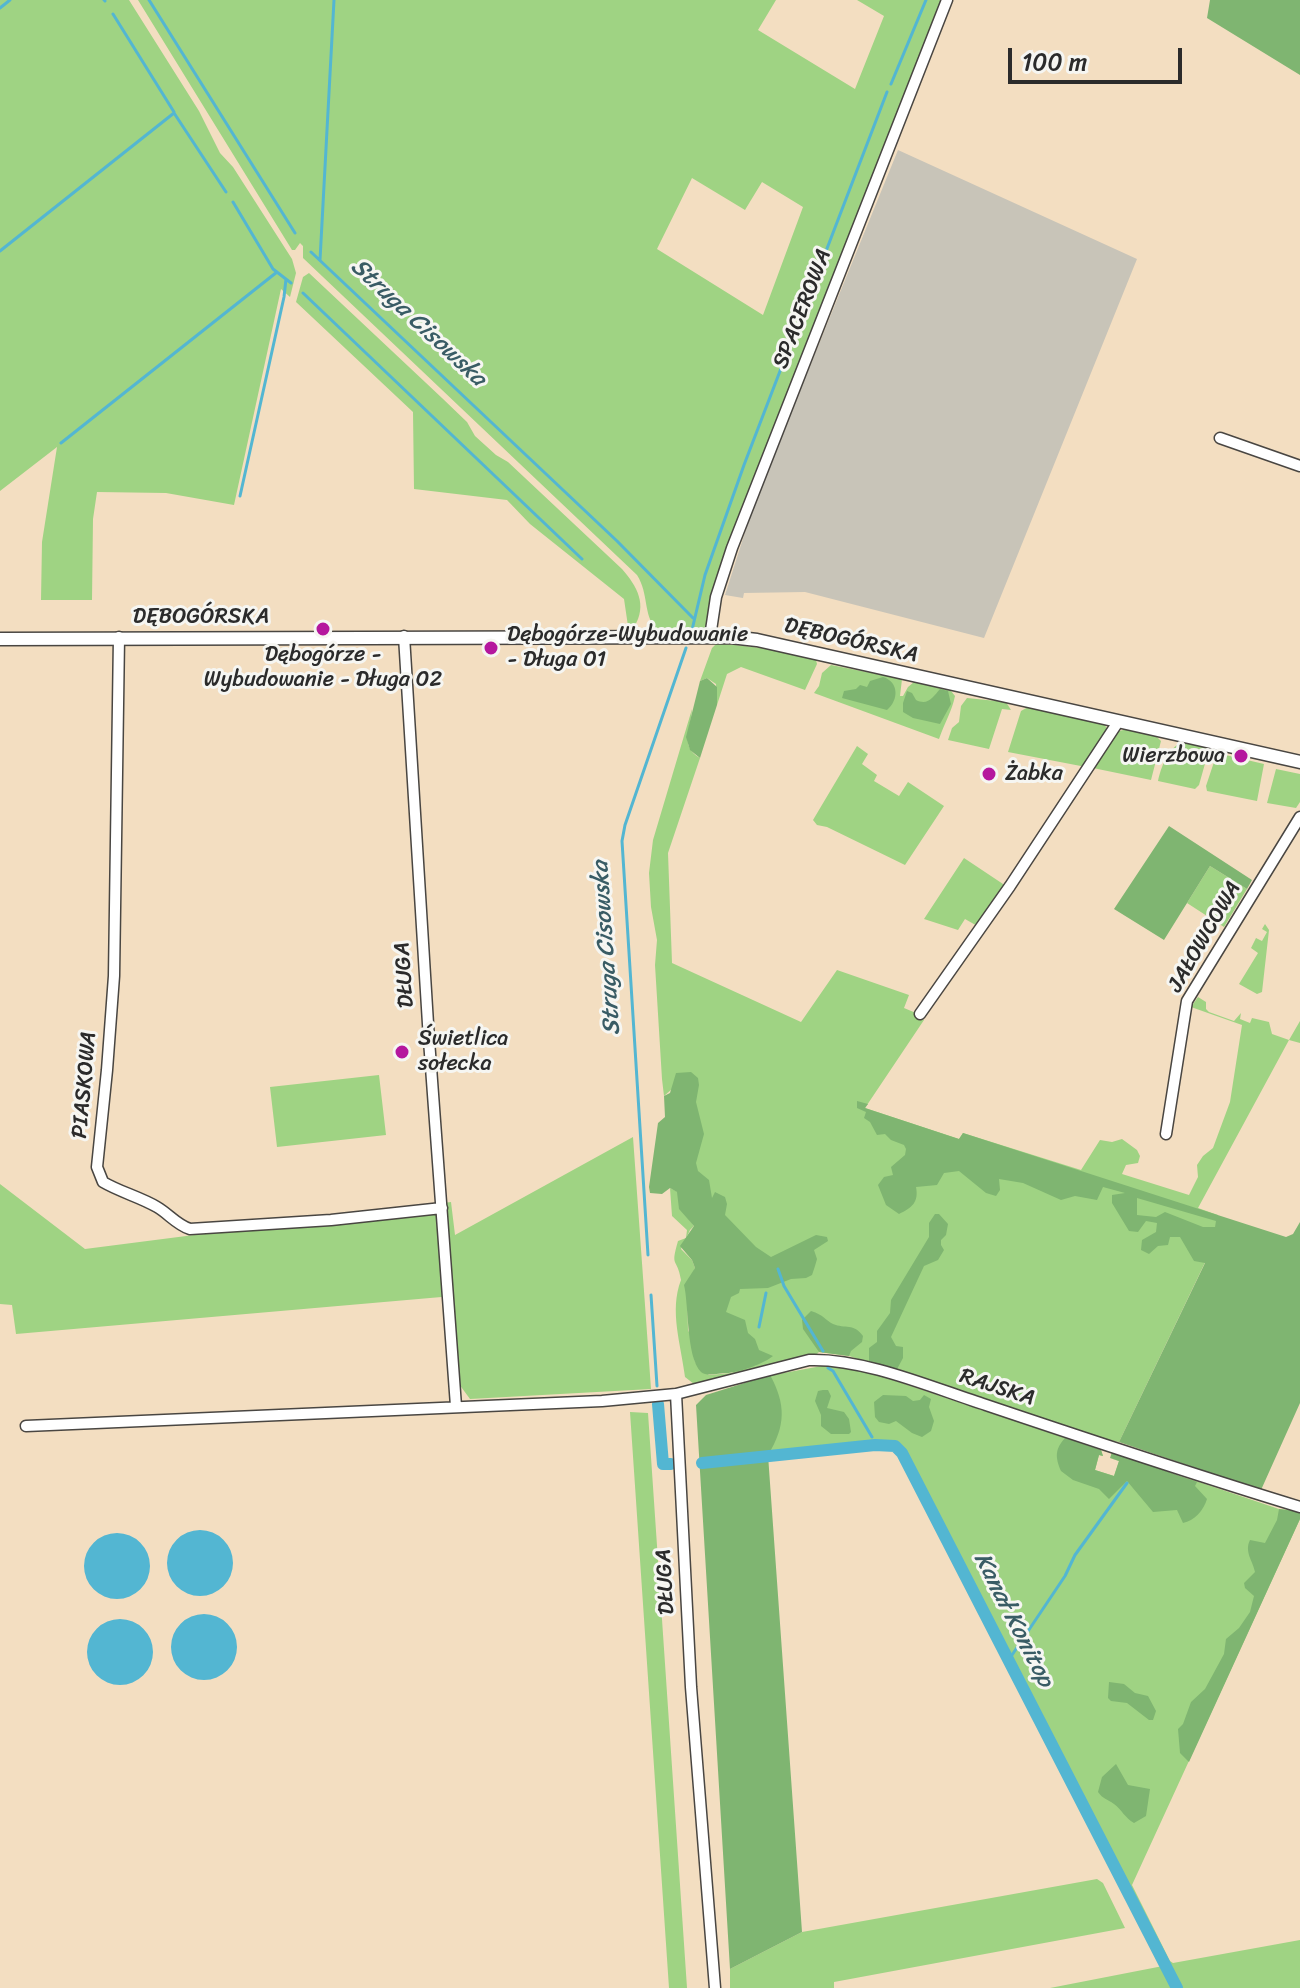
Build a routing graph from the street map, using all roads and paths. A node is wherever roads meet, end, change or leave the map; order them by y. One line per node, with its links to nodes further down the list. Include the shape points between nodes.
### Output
1 (947, 0): 6 (street, SPACEROWA, via 732,548)
2 (1220, 438): 3 (street)
3 (1300, 466)
4 (404, 636): 5 (street, DĘBOGÓRSKA); 6 (street, DĘBOGÓRSKA); 13 (street, DŁUGA)
5 (119, 637): 7 (street, DĘBOGÓRSKA); 13 (street, PIASKOWA, via 114,976 97,1167 103,1182 190,1229)
6 (710, 637): 8 (street, DĘBOGÓRSKA, via 757,640)
7 (0, 639)
8 (1118, 722): 9 (street, DĘBOGÓRSKA); 11 (street)
9 (1300, 762)
10 (1300, 817): 12 (street, JAŁOWCOWA, via 1187,1001)
11 (920, 1014)
12 (1166, 1134)
13 (442, 1208): 15 (street, DŁUGA)
14 (676, 1394): 15 (street); 17 (street, RAJSKA, via 809,1360 851,1363); 18 (street, DŁUGA, via 691,1687)
15 (456, 1406): 16 (street)
16 (26, 1426)
17 (1300, 1507)
18 (715, 1988)

